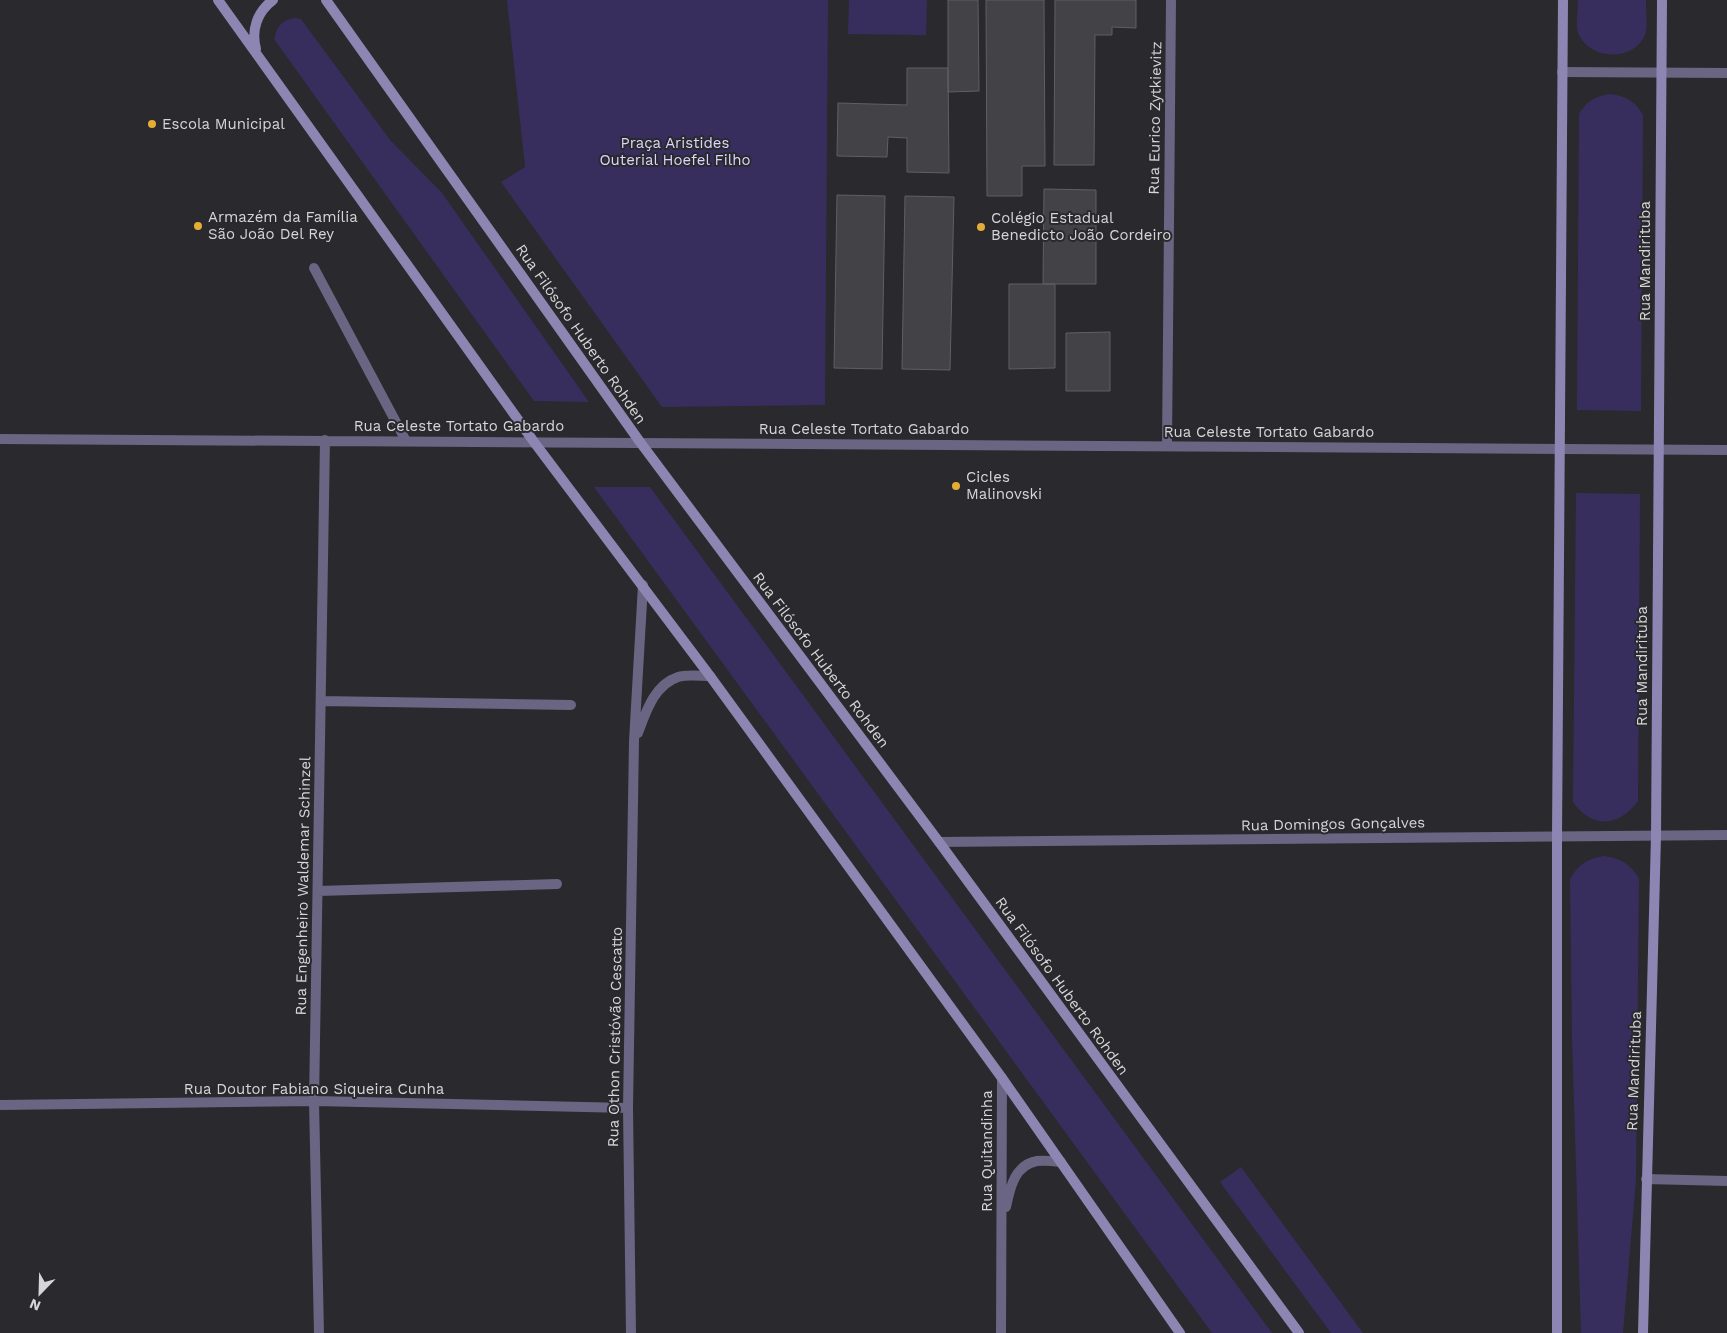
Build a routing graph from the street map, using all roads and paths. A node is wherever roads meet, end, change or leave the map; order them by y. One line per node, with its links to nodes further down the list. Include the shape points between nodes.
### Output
1 (218, 0): 7 (main road)
2 (273, 0): 7 (main road, via 259,15 254,28)
3 (1171, 0): 17 (street, Rua Eurico Zytkievitz)
4 (1563, 0): 8 (main road)
5 (1662, 0): 9 (main road, Rua Mandirituba)
6 (326, 1): 16 (main road, Rua Filósofo Huberto Rohden)
7 (258, 55): 15 (main road)
8 (1562, 72): 9 (street); 18 (main road)
9 (1662, 72): 10 (street); 19 (main road, Rua Mandirituba)
10 (1727, 73)
11 (314, 268): 14 (street)
12 (0, 439): 13 (street, Rua Celeste Tortato Gabardo)
13 (325, 440): 14 (street, Rua Celeste Tortato Gabardo); 23 (street, Rua Engenheiro Waldemar Schinzel)
14 (406, 441): 15 (street, Rua Celeste Tortato Gabardo)
15 (534, 442): 16 (street, Rua Celeste Tortato Gabardo); 21 (main road)
16 (640, 442): 17 (street, Rua Celeste Tortato Gabardo); 29 (main road, Rua Filósofo Huberto Rohden)
17 (1167, 446): 18 (street, Rua Celeste Tortato Gabardo)
18 (1561, 449): 19 (street, Rua Celeste Tortato Gabardo); 28 (main road)
19 (1659, 450): 20 (street, Rua Celeste Tortato Gabardo); 27 (main road, Rua Mandirituba)
20 (1727, 450)
21 (643, 584): 22 (main road); 25 (street, Rua Othon Cristóvão Cescatto)
22 (710, 676): 25 (street, Rua Othon Cristóvão Cescatto, via 678,677 659,689); 32 (main road)
23 (321, 701): 24 (street); 31 (street, Rua Engenheiro Waldemar Schinzel)
24 (571, 705)
25 (634, 741): 35 (street, Rua Othon Cristóvão Cescatto)
26 (1727, 835): 27 (street, Rua Domingos Gonçalves)
27 (1656, 836): 28 (street, Rua Domingos Gonçalves); 37 (main road, Rua Mandirituba)
28 (1557, 837): 29 (street, Rua Domingos Gonçalves); 45 (main road)
29 (939, 842): 44 (main road, Rua Filósofo Huberto Rohden)
30 (558, 884): 31 (street)
31 (318, 891): 33 (street, Rua Engenheiro Waldemar Schinzel)
32 (1002, 1078): 36 (main road); 39 (street, Rua Quitandinha)
33 (314, 1101): 34 (street, Rua Doutor Fabiano Siqueira Cunha); 35 (street, Rua Doutor Fabiano Siqueira Cunha); 40 (street, Rua Engenheiro Waldemar Schinzel)
34 (0, 1106)
35 (628, 1108): 41 (street, Rua Othon Cristóvão Cescatto)
36 (1061, 1162): 39 (street, Rua Quitandinha, via 1036,1161 1021,1168 1012,1183); 43 (main road)
37 (1646, 1179): 38 (street); 46 (main road, Rua Mandirituba)
38 (1727, 1181)
39 (1002, 1223): 42 (street, Rua Quitandinha)
40 (319, 1333)
41 (632, 1333)
42 (1001, 1333)
43 (1180, 1333)
44 (1299, 1333)
45 (1557, 1333)
46 (1643, 1333)

